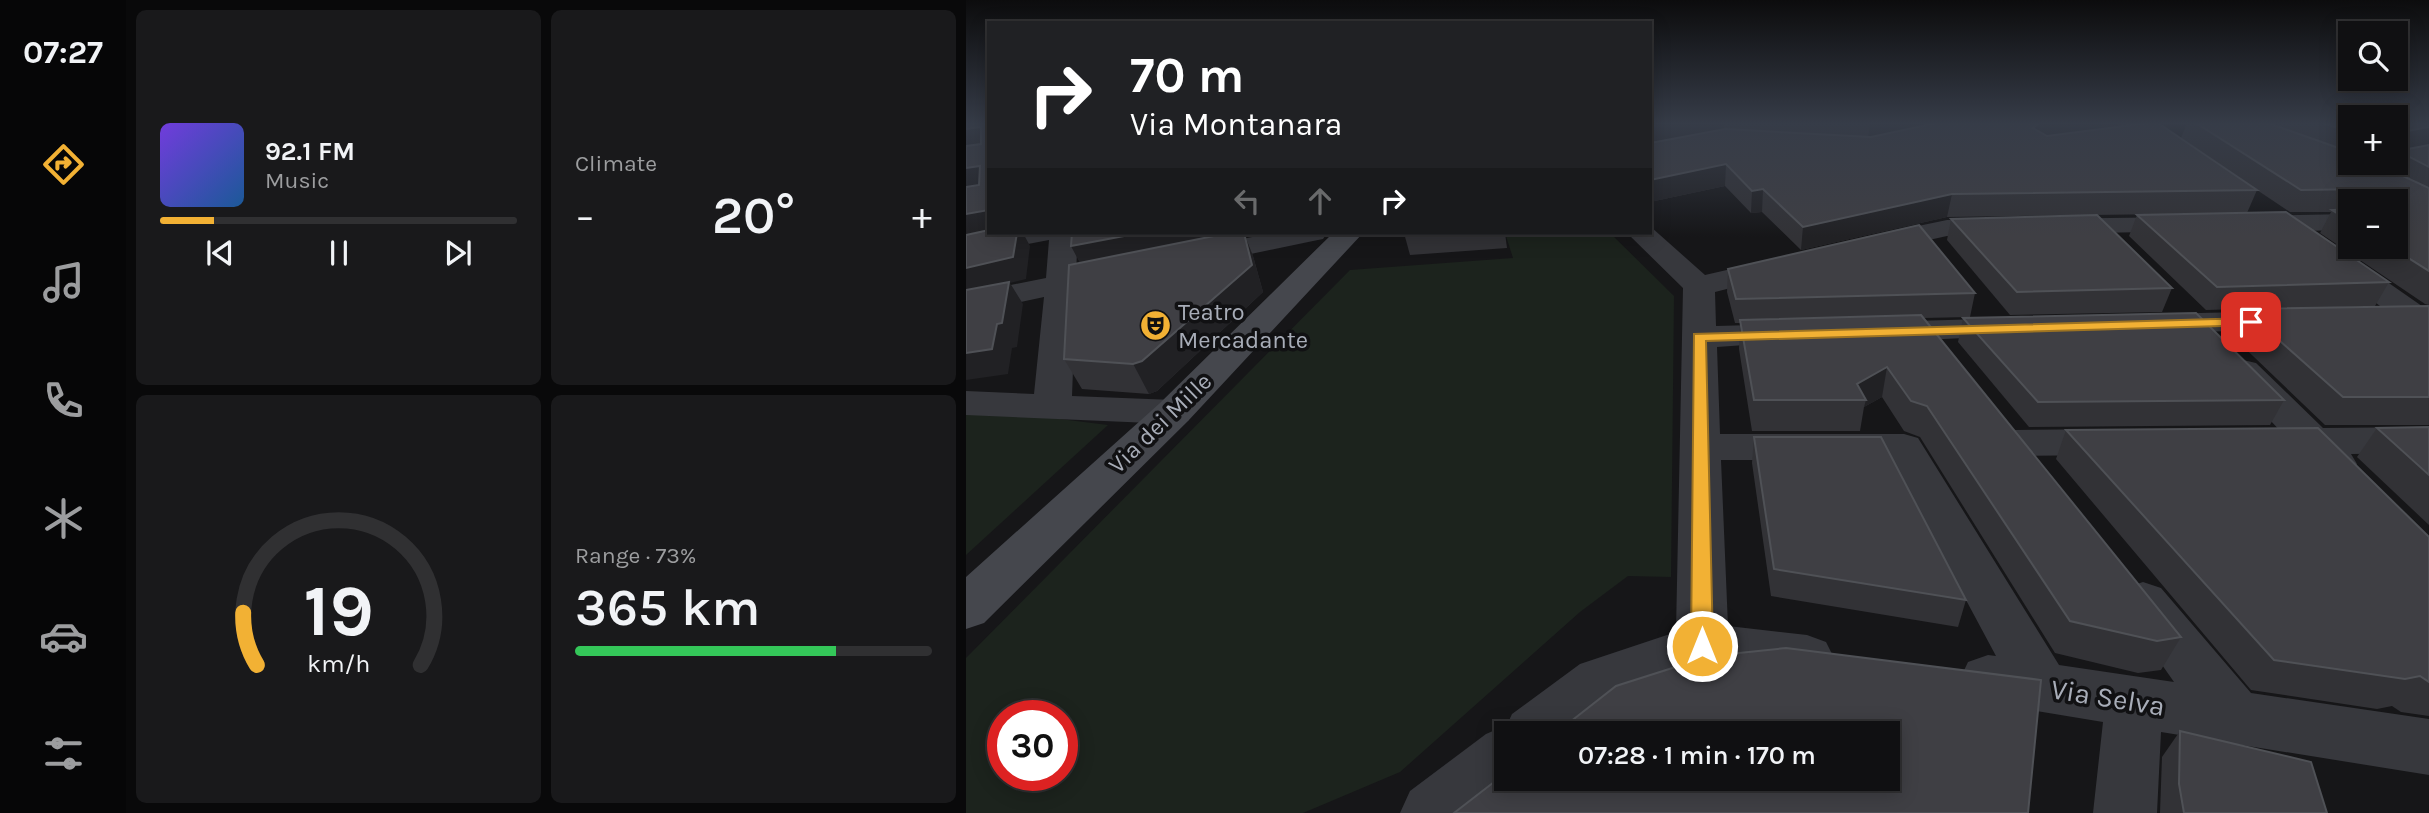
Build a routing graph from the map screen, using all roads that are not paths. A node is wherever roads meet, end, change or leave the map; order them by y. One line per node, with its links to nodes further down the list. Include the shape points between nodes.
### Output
1 (2195, 161): 2 (street)
2 (2198, 163)
3 (2253, 201): 5 (street)
4 (2338, 222): 5 (street)
5 (2287, 224): 6 (street); 23 (street)
6 (2099, 226): 13 (street, via 1947,228 1930,243); 14 (street)
7 (1032, 235): 12 (street)
8 (1064, 235): 16 (street)
9 (1303, 235): 16 (street)
10 (1347, 235): 33 (street, Via dei Mille)
11 (1643, 235): 17 (street)
12 (966, 247)
13 (1856, 248)
14 (2128, 255)
15 (1803, 261): 17 (street)
16 (1062, 284): 20 (street); 32 (street)
17 (1699, 286): 29 (street)
18 (2167, 294): 24 (street)
19 (1974, 296): 27 (street)
20 (966, 304)
21 (2361, 319): 23 (street)
22 (2320, 320): 24 (street)
23 (2425, 321)
24 (2196, 323): 25 (street); 36 (street)
25 (2126, 325)
26 (2042, 327): 27 (street)
27 (2000, 329): 28 (street)
28 (1925, 330): 29 (street); 30 (street)
29 (1699, 337): 38 (street)
30 (1958, 371)
31 (966, 403): 32 (street)
32 (1052, 405): 33 (street)
33 (1174, 412): 42 (street, Via dei Mille)
34 (2429, 440): 36 (street)
35 (2259, 441): 36 (street)
36 (2313, 441): 40 (street)
37 (2151, 442): 39 (street, via 2004,428)
38 (1700, 447): 43 (street); 46 (street, via 1904,447)
39 (2050, 485)
40 (2361, 489)
41 (2118, 570): 48 (street)
42 (966, 608)
43 (1702, 646): 44 (street); 49 (street, via 1600,681)
44 (1861, 664)
45 (1941, 673): 46 (street, Via Selva)
46 (2042, 687): 47 (street, Via Selva)
47 (2134, 702): 48 (street, Via Selva); 53 (street)
48 (2236, 718): 50 (street, Via Selva)
49 (1548, 721)
50 (2429, 747)
51 (1494, 764): 52 (street)
52 (1432, 813)
53 (2125, 813)

